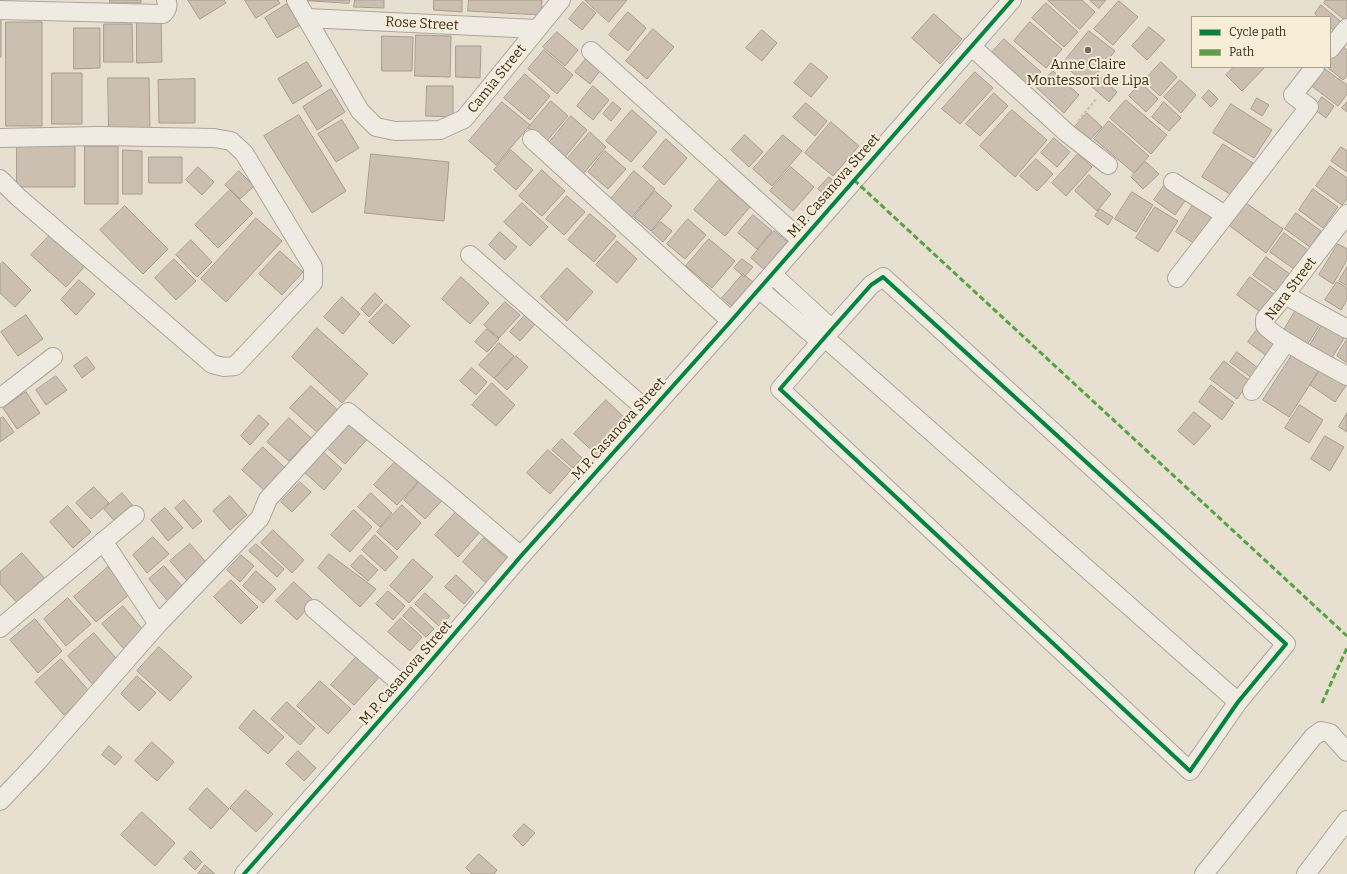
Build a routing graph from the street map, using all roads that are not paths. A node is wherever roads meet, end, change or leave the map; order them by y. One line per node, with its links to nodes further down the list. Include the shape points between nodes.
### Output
1 (166, 0): 5 (street, via 167,9 163,14)
2 (296, 0): 6 (street, Camia Street)
3 (561, 0): 8 (street, Camia Street)
4 (1012, 0): 9 (street, M.P. Casanova Street)
5 (0, 10)
6 (307, 18): 8 (street, Rose Street); 8 (street, Camia Street, via 360,111 376,127 395,131 440,130 464,119)
7 (1347, 28): 10 (street)
8 (537, 29)
9 (972, 46): 15 (street, via 1067,133); 21 (street, M.P. Casanova Street)
10 (1331, 48)
11 (591, 51): 21 (street)
12 (1314, 68): 19 (street, via 1293,96 1309,107)
13 (0, 138): 16 (street, via 98,136 214,138 231,141 244,152 313,267 313,283 235,366 212,364 18,198)
14 (532, 139): 27 (street)
15 (1108, 166)
16 (0, 179)
17 (1173, 182): 19 (street)
18 (1347, 214): 20 (street, Nara Street)
19 (1225, 215): 24 (street)
20 (1340, 236): 26 (street, Nara Street)
21 (801, 240): 23 (street, M.P. Casanova Street)
22 (470, 255): 35 (street)
23 (772, 274): 25 (street, M.P. Casanova Street); 29 (street)
24 (1177, 278)
25 (758, 289): 27 (street, M.P. Casanova Street); 29 (street)
26 (1285, 295): 28 (street); 30 (street, Nara Street, via 1265,319 1265,325)
27 (731, 321): 35 (street, M.P. Casanova Street)
28 (1347, 330)
29 (825, 336): 43 (street); 43 (street, via 871,286 883,277 1286,644); 43 (street, via 780,389 1190,771)
30 (1286, 342): 32 (street, Nara Street); 33 (street)
31 (53, 357): 34 (street)
32 (1347, 376)
33 (1252, 391)
34 (0, 398)
35 (649, 412): 38 (street, M.P. Casanova Street)
36 (135, 514): 37 (street)
37 (103, 541): 40 (street); 41 (street)
38 (521, 556): 40 (street, via 348,412 268,499 260,518); 42 (street, M.P. Casanova Street)
39 (314, 609): 42 (street)
40 (158, 624): 45 (street)
41 (0, 628)
42 (407, 689): 47 (street, M.P. Casanova Street)
43 (1238, 702)
44 (1347, 752): 48 (street, via 1330,733 1321,731 1312,737)
45 (0, 801)
46 (1347, 820): 49 (street)
47 (244, 874)
48 (1204, 874)
49 (1306, 874)

